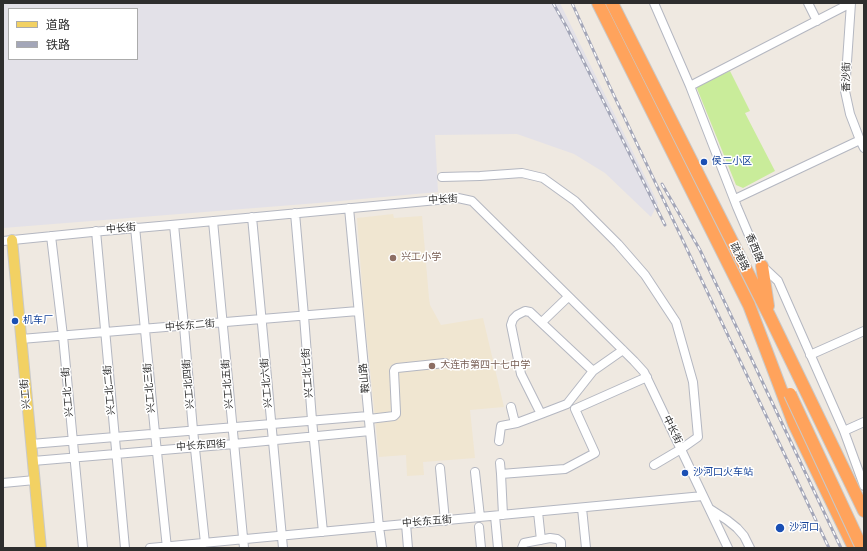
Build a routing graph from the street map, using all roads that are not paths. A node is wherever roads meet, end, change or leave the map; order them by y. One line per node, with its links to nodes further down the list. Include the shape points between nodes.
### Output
1 (598, 3): 23 (highway)
2 (612, 3): 26 (highway, 疏港路)
3 (654, 3): 7 (street, 香西路)
4 (808, 3): 6 (street)
5 (851, 3): 6 (street); 8 (street, 香沙街, via 845,91)
6 (817, 21): 7 (street)
7 (690, 86): 11 (street, 香西路)
8 (860, 140): 9 (street, 香沙街); 11 (street)
9 (864, 148)
10 (442, 177): 61 (street, via 522,173 543,178 575,201 645,275 676,322 693,382 698,437)
11 (734, 199): 21 (street, 香西路)
12 (349, 208): 13 (street, 中长街); 22 (street, 中长街, via 458,198 472,201); 24 (street, 鞍山路)
13 (295, 213): 14 (street, 中长街); 25 (street, 兴工北七街)
14 (252, 217): 15 (street, 中长街); 27 (street, 兴工北六街)
15 (213, 221): 16 (street, 中长街); 29 (street, 兴工北五街)
16 (174, 225): 17 (street, 中长街); 30 (street, 兴工北四街)
17 (136, 227): 18 (street, 中长街); 31 (street, 兴工北三街)
18 (96, 231): 19 (street, 中长街); 33 (street, 兴工北二街)
19 (51, 236): 20 (street, 中长街); 34 (street, 兴工北一街)
20 (7, 241): 35 (main road, 兴工街)
21 (762, 266): 26 (highway); 37 (street, 香西路, via 778,281)
22 (568, 297): 28 (street); 36 (street, 中长街)
23 (749, 305): 105 (highway, via 794,424); 106 (highway, bridge)
24 (358, 311): 25 (street, 中长东二街); 43 (street, 鞍山路)
25 (304, 316): 27 (street, 中长东二街); 44 (street, 兴工北七街)
26 (770, 318): 77 (highway, 疏港路)
27 (262, 319): 29 (street, 中长东二街); 47 (street, 兴工北六街)
28 (542, 322): 39 (street); 42 (street, via 525,311 517,315 512,325 521,374)
29 (222, 323): 30 (street, 中长东二街); 48 (street, 兴工北五街)
30 (184, 326): 31 (street, 中长东二街); 49 (street, 兴工北四街)
31 (145, 329): 33 (street, 中长东二街); 52 (street, 兴工北三街)
32 (864, 331): 37 (street)
33 (105, 333): 34 (street, 中长东二街); 54 (street, 兴工北二街)
34 (63, 336): 35 (street, 中长东二街); 55 (street, 兴工北一街)
35 (21, 340): 58 (main road, 兴工街)
36 (623, 350): 39 (street); 40 (street, 中长街)
37 (810, 354): 51 (street, 香西路)
38 (445, 363): 43 (street, 中长东四街, via 395,369 396,414)
39 (592, 371): 42 (street, via 568,404)
40 (647, 378): 61 (street, 中长街); 70 (street, via 575,409 595,453 565,469)
41 (511, 407): 46 (street, via 514,420)
42 (541, 414): 46 (street)
43 (369, 417): 44 (street, 中长东四街); 50 (street, 鞍山路)
44 (312, 420): 47 (street, 中长东四街); 53 (street, 兴工北七街)
45 (864, 422): 51 (street)
46 (518, 423): 57 (street, via 501,426)
47 (271, 424): 48 (street, 中长东四街); 56 (street, 兴工北六街)
48 (232, 427): 49 (street, 中长东四街); 59 (street, 兴工北五街)
49 (193, 430): 52 (street, 中长东四街); 60 (street, 兴工北四街)
50 (370, 431): 53 (street, 中长东四街); 83 (street, 鞍山路)
51 (844, 431): 73 (street, 香西路)
52 (154, 433): 54 (street, 中长东四街); 62 (street, 兴工北三街)
53 (313, 436): 56 (street, 中长东四街); 85 (street, 兴工北七街)
54 (115, 437): 55 (street, 中长东四街); 63 (street, 兴工北二街)
55 (73, 440): 58 (street, 中长东四街); 64 (street, 兴工北一街)
56 (272, 440): 59 (street, 中长东四街); 86 (street, 兴工北六街)
57 (499, 441)
58 (31, 444): 65 (main road, 兴工街)
59 (234, 444): 60 (street, 中长东四街); 89 (street, 兴工北五街)
60 (195, 447): 62 (street, 中长东四街); 88 (street, 兴工北四街)
61 (681, 449): 67 (street); 74 (street, 中长街)
62 (156, 450): 63 (street, 中长东四街); 90 (street, 兴工北三街)
63 (116, 453): 64 (street, 中长东四街); 93 (street, 兴工北二街)
64 (74, 457): 65 (street, 中长东四街); 92 (street, 兴工北一街)
65 (33, 461): 71 (main road, 兴工街)
66 (500, 463): 70 (street)
67 (654, 465)
68 (440, 468): 81 (street)
69 (475, 472): 80 (street)
70 (501, 474): 79 (street)
71 (34, 480): 72 (street); 91 (main road, 兴工街)
72 (3, 483)
73 (864, 486)
74 (703, 496): 75 (street, 中长东五街); 76 (street, 中长街)
75 (582, 508): 78 (street, 中长东五街); 102 (street)
76 (709, 508): 103 (street, 中长街); 104 (street, via 737,528)
77 (864, 511)
78 (538, 512): 79 (street, 中长东五街); 87 (street)
79 (499, 516): 80 (street, 中长东五街); 99 (street)
80 (480, 517): 81 (street, 中长东五街)
81 (445, 521): 82 (street, 中长东五街)
82 (406, 524): 83 (street, 中长东五街); 97 (street)
83 (379, 527): 85 (street, 中长东五街); 96 (street, 鞍山路)
84 (479, 527): 98 (street)
85 (323, 532): 86 (street, 中长东五街)
86 (281, 536): 89 (street, 中长东五街); 95 (street, 兴工北六街)
87 (540, 540): 100 (street, via 524,543); 101 (street, via 557,539 561,542)
88 (205, 543): 89 (street, 中长东五街); 90 (street, 中长东五街)
89 (243, 544)
90 (167, 547): 94 (street, 中长东五街)
91 (41, 548)
92 (83, 548)
93 (125, 548)
94 (150, 548)
95 (283, 548)
96 (382, 548)
97 (408, 548)
98 (481, 548)
99 (498, 548)
100 (522, 548)
101 (561, 548)
102 (586, 548)
103 (728, 548)
104 (750, 548)
105 (854, 548)
106 (862, 548)

